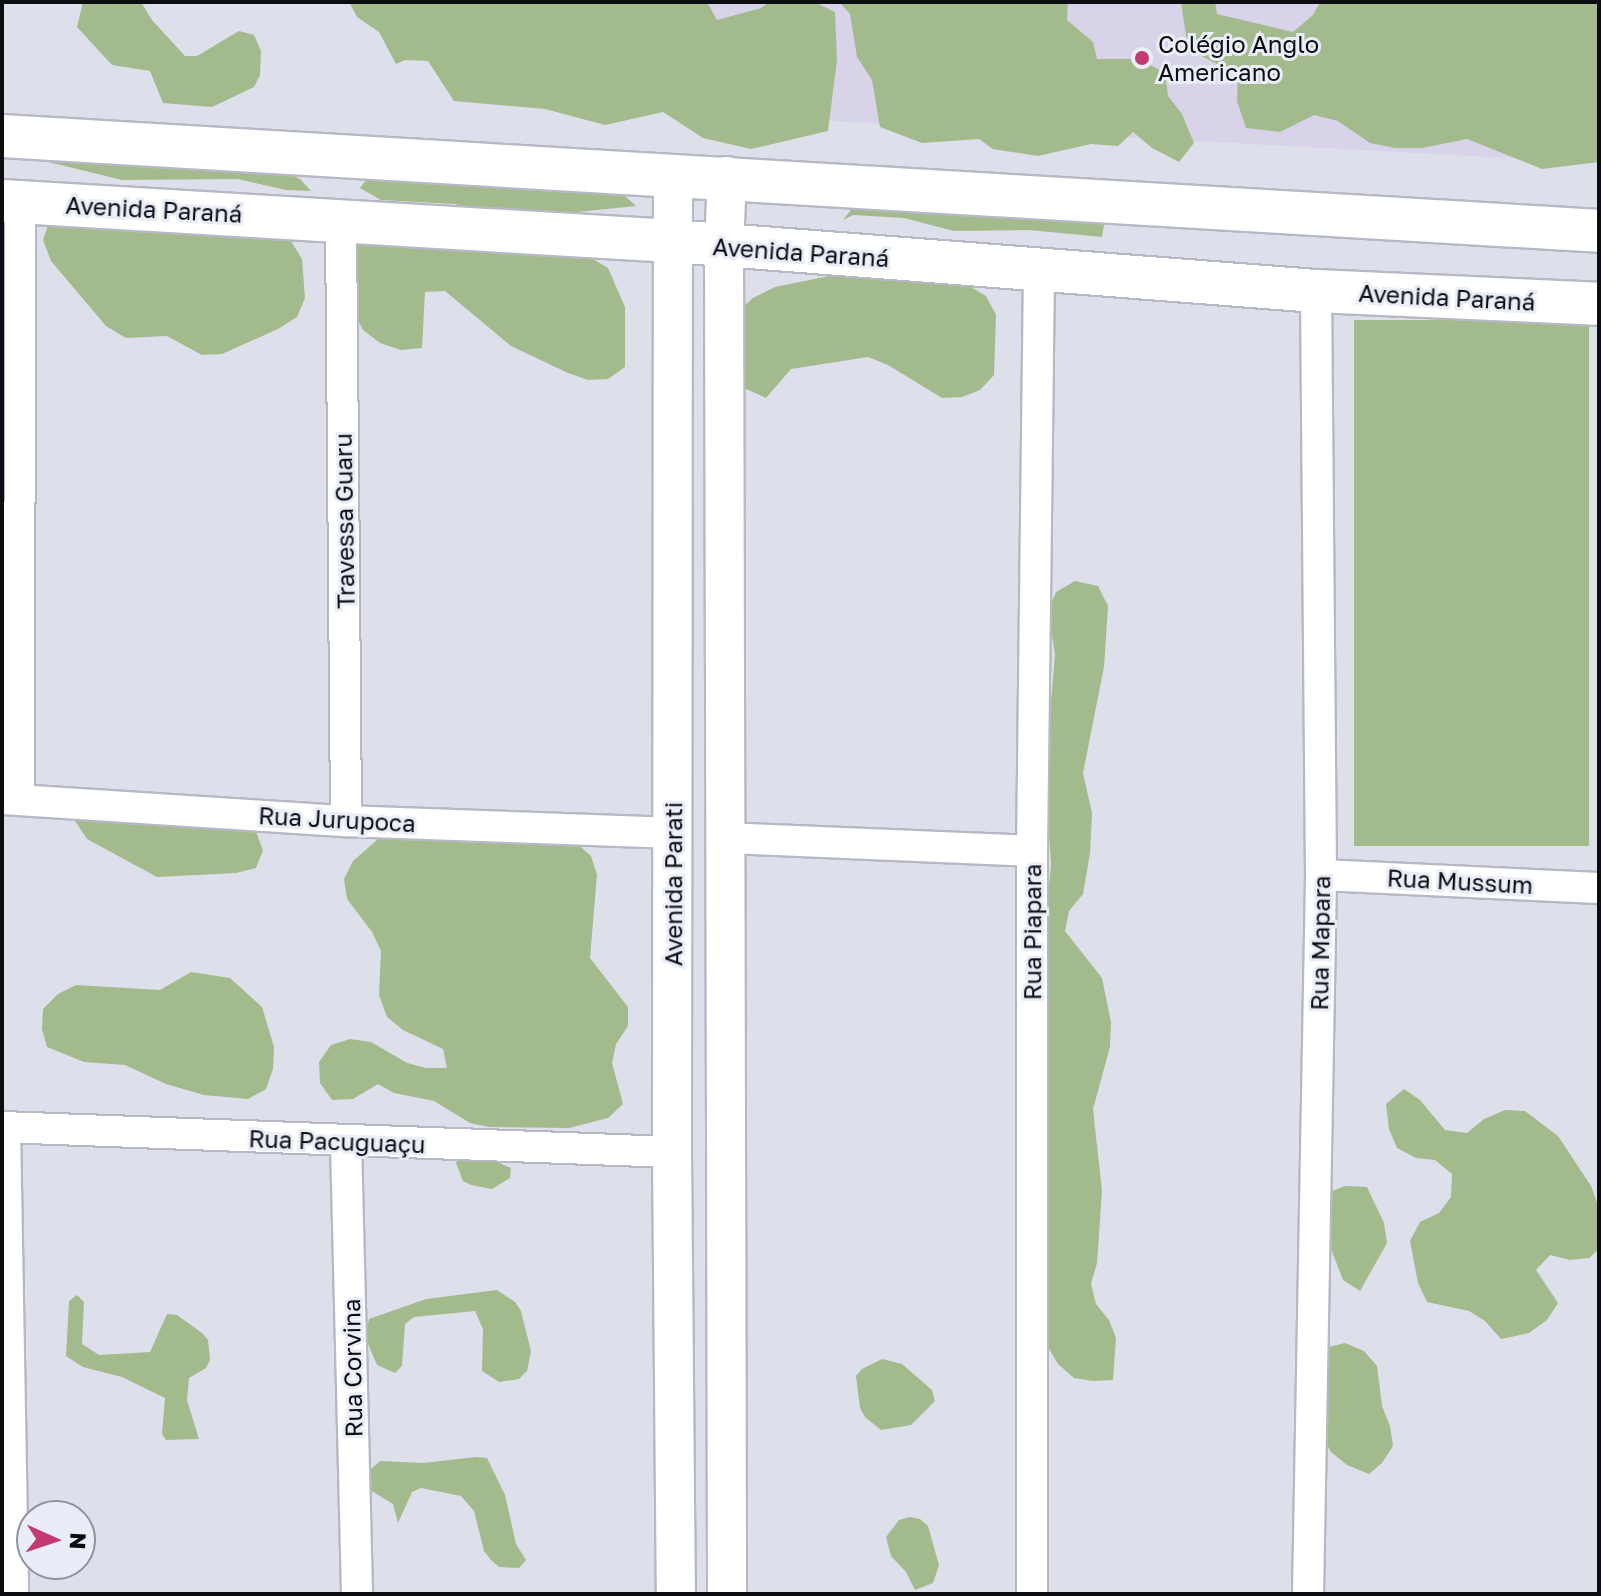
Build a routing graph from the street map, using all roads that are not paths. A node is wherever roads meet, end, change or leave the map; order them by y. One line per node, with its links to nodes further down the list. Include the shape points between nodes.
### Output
1 (2, 136): 2 (main road)
2 (673, 174): 3 (main road); 7 (street, Avenida Parati)
3 (727, 176): 6 (main road); 8 (street)
4 (11, 201): 5 (main road, Avenida Paraná); 12 (street)
5 (341, 221): 7 (main road, Avenida Paraná); 13 (street, Travessa Guaru)
6 (1599, 231)
7 (672, 241): 8 (main road, Avenida Paraná); 14 (street, Avenida Parati)
8 (724, 248): 9 (main road, Avenida Paraná); 15 (street)
9 (1039, 269): 10 (main road, Avenida Paraná); 16 (street, Rua Piapara)
10 (1316, 291): 11 (main road, Avenida Paraná); 17 (street, Rua Mapara)
11 (1599, 304)
12 (11, 799): 13 (street, Rua Jurupoca)
13 (346, 821): 14 (street, Rua Jurupoca)
14 (673, 833): 21 (street, Avenida Parati)
15 (726, 838): 16 (street); 25 (street)
16 (1032, 851): 26 (street, Rua Piapara)
17 (1321, 875): 18 (street, Rua Mussum); 27 (street, Rua Mapara)
18 (1599, 888)
19 (4, 1127): 20 (street, Rua Pacuguaçu); 22 (street)
20 (346, 1142): 21 (street, Rua Pacuguaçu); 23 (street, Rua Corvina)
21 (672, 1152): 24 (street, Avenida Parati)
22 (13, 1594)
23 (357, 1594)
24 (676, 1594)
25 (727, 1594)
26 (1032, 1594)
27 (1308, 1594)

